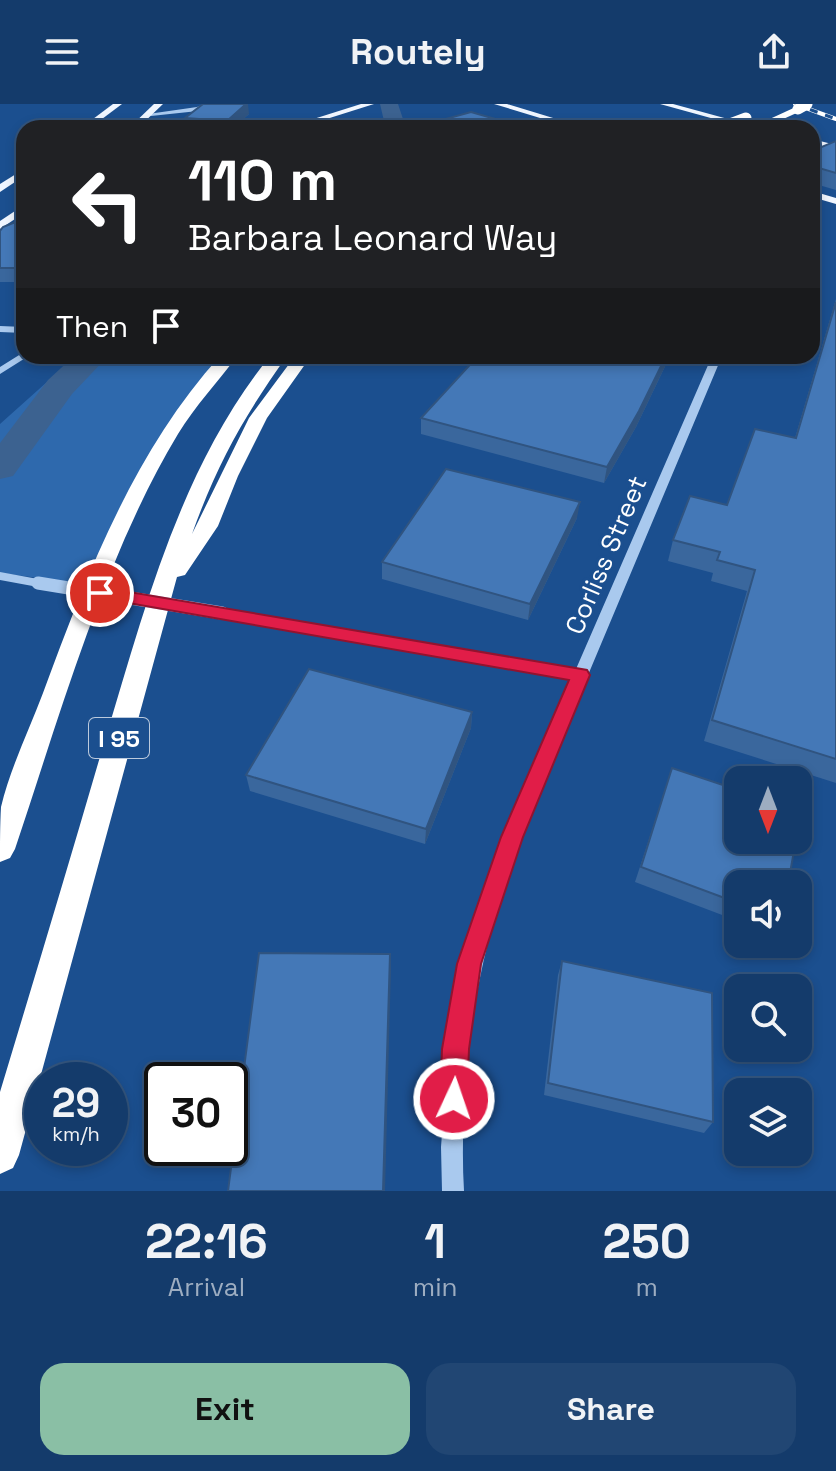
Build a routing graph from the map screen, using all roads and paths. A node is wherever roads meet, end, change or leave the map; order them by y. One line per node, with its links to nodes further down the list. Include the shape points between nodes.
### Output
1 (118, 104): 12 (main road)
2 (159, 104): 11 (main road)
3 (209, 104): 11 (street)
4 (370, 104): 14 (main road)
5 (498, 104): 9 (main road)
6 (508, 104): 9 (main road)
7 (664, 104): 16 (main road)
8 (803, 106): 18 (highway)
9 (521, 111): 15 (main road)
10 (759, 113): 17 (highway, bridge)
11 (151, 114): 13 (main road)
12 (96, 120)
13 (143, 120)
14 (316, 120)
15 (553, 120)
16 (733, 120)
17 (741, 120)
18 (772, 120)
19 (6, 217): 20 (main road)
20 (0, 226)
21 (222, 364): 28 (highway, via 169,432 123,520)
22 (273, 364): 26 (highway, I 95, via 212,455)
23 (297, 364): 26 (highway, via 258,418 208,526)
24 (714, 364): 27 (street, Corliss Street)
25 (0, 576): 27 (street, bridge)
26 (162, 592): 29 (highway, I 95)
27 (581, 675): 30 (street, Corliss Street, via 512,837 469,964 456,1049)
28 (0, 849)
29 (0, 1155)
30 (453, 1191)

